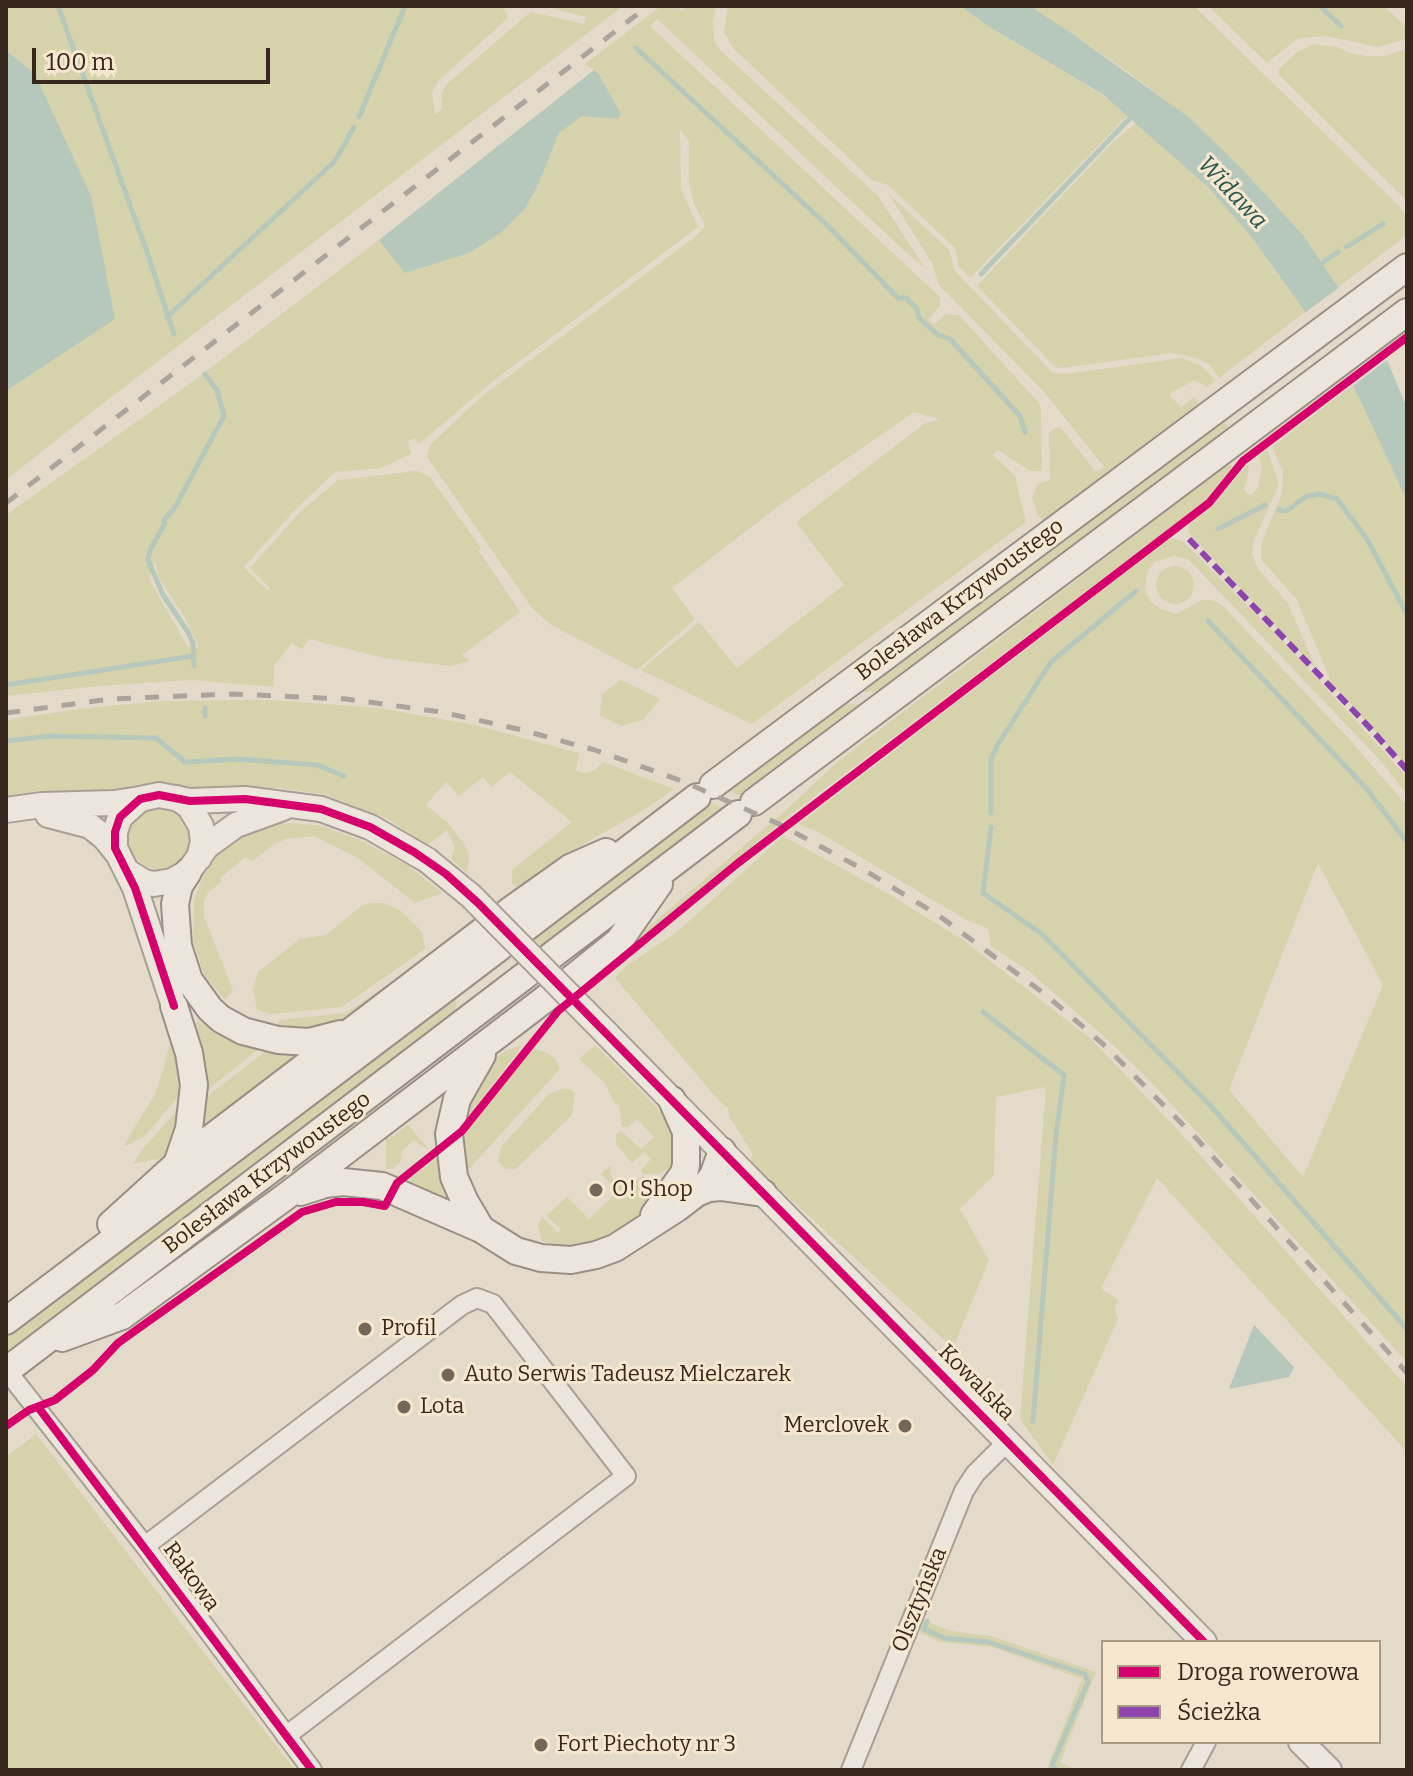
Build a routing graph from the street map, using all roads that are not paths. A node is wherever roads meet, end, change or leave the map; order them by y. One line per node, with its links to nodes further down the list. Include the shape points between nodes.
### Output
1 (1407, 267): 10 (main road, Bolesława Krzywoustego, via 650,832 570,868)
2 (1407, 312): 9 (main road, Bolesława Krzywoustego)
3 (177, 798): 4 (street); 5 (street, Kowalska); 8 (street, via 201,826 203,842)
4 (140, 799): 6 (street); 7 (street, via 117,825 114,839)
5 (301, 806): 8 (street, via 243,822 211,843); 18 (street, Kowalska, bridge, via 358,822 427,860 471,896)
6 (8, 810): 7 (street, via 87,824 105,838)
7 (122, 863): 8 (street, via 154,884 172,881); 15 (street)
8 (194, 865): 16 (main road, via 179,886 175,904 178,946 189,980 213,1012 243,1031 278,1040 320,1040)
9 (672, 866): 11 (main road, Bolesława Krzywoustego); 13 (main road, via 619,941)
10 (516, 920)
11 (551, 956)
12 (527, 974): 28 (main road, Bolesława Krzywoustego)
13 (573, 978)
14 (549, 996): 17 (main road)
15 (174, 1006): 20 (main road, via 189,1053 194,1097)
16 (353, 1029): 20 (main road); 26 (main road, Bolesława Krzywoustego, via 492,939)
17 (490, 1043): 23 (main road); 25 (main road, via 457,1099 449,1134 454,1177)
18 (672, 1100): 19 (street, Kowalska); 24 (main road, via 686,1132 684,1173)
19 (722, 1151): 21 (street, Kowalska); 22 (main road, via 713,1176)
20 (177, 1164): 26 (main road, via 108,1227)
21 (763, 1193): 22 (main road, via 721,1187); 30 (street, Kowalska)
22 (694, 1194): 24 (main road)
23 (285, 1197): 25 (main road, via 325,1184 371,1184); 28 (main road, via 122,1316)
24 (646, 1226): 25 (main road, via 603,1253 561,1260 516,1251)
25 (481, 1229)
26 (67, 1275): 27 (main road, Bolesława Krzywoustego)
27 (6, 1321)
28 (40, 1346): 29 (main road, Bolesława Krzywoustego)
29 (6, 1371): 31 (street, Rakowa)
30 (1008, 1441): 32 (street, Kowalska); 37 (street, Olsztyńska, via 964,1491)
31 (145, 1546): 33 (street, Rakowa); 33 (street, Rakowa, via 477,1298 493,1304 626,1476)
32 (1202, 1640)
33 (286, 1736): 36 (street, Rakowa)
34 (1205, 1744): 38 (street)
35 (1303, 1744): 39 (street)
36 (312, 1770)
37 (851, 1770)
38 (1191, 1770)
39 (1329, 1770)

